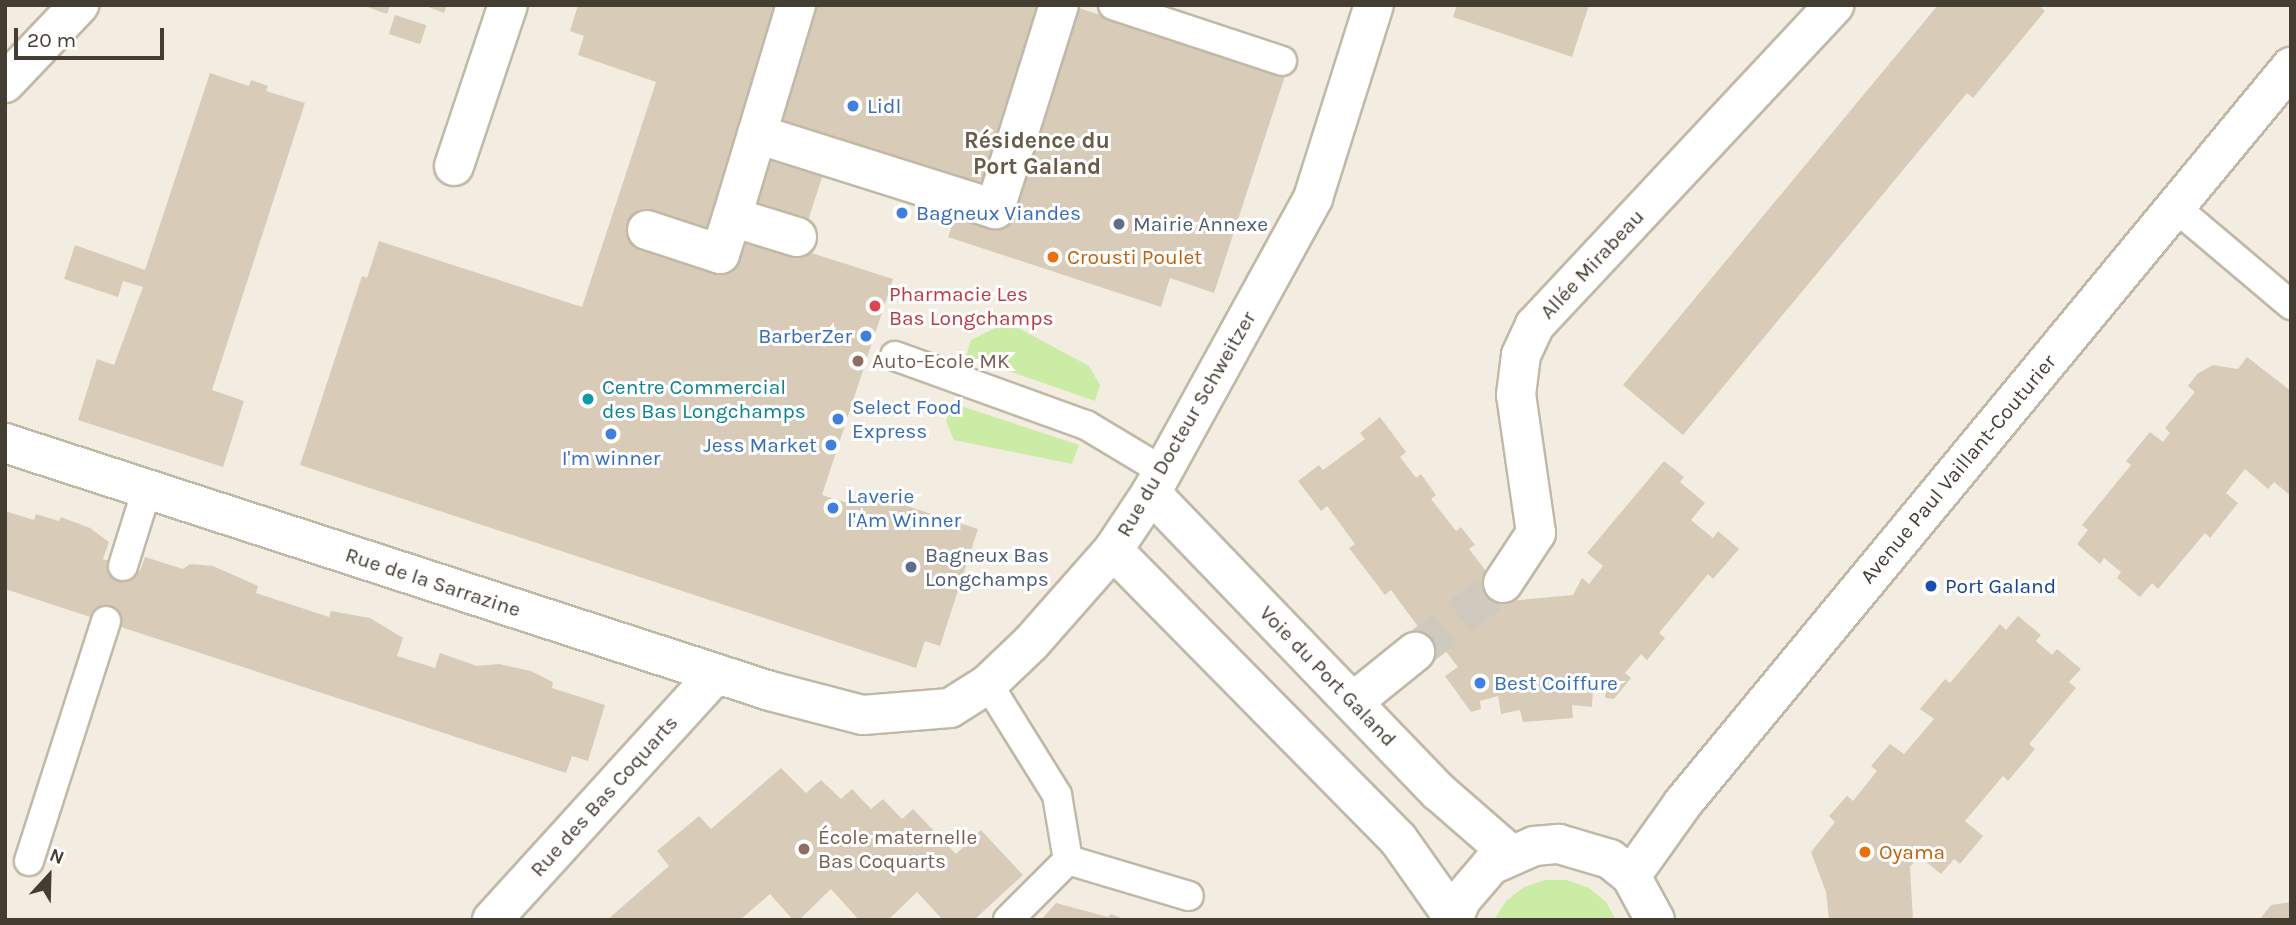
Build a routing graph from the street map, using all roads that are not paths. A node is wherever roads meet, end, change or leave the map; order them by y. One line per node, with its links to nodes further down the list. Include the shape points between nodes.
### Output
1 (79, 5): 10 (street)
2 (508, 5): 12 (street)
3 (796, 5): 11 (street)
4 (1059, 5): 11 (street, via 995,209)
5 (1113, 5): 8 (lane)
6 (1374, 5): 20 (street, Rue du Docteur Schweitzer, via 1313,198)
7 (1835, 5): 24 (street, Allée Mirabeau, via 1535,325 1521,355 1516,395 1536,533)
8 (1282, 61)
9 (2291, 67): 13 (street, Avenue Paul Vaillant-Couturier)
10 (5, 83)
11 (757, 134): 14 (street)
12 (454, 166)
13 (2175, 207): 17 (lane); 34 (street, Avenue Paul Vaillant-Couturier, via 1683,803)
14 (732, 217): 15 (street, via 720,254); 16 (street)
15 (647, 230)
16 (796, 237)
17 (2291, 305)
18 (895, 356): 20 (lane, via 1086,425)
19 (5, 443): 21 (street, Rue de la Sarrazine)
20 (1156, 482): 22 (street, Rue du Docteur Schweitzer); 29 (street, Voie du Port Galand)
21 (147, 489): 23 (lane); 27 (street, Rue de la Sarrazine)
22 (1113, 550): 28 (street, Rue du Docteur Schweitzer); 36 (street, via 1398,839)
23 (123, 566)
24 (1503, 583)
25 (106, 621): 33 (lane)
26 (1415, 653): 29 (street)
27 (716, 674): 30 (street, Rue de la Sarrazine); 37 (street, Rue des Bas Coquarts)
28 (988, 684): 30 (street, Rue du Docteur Schweitzer, via 950,708); 32 (lane, via 1057,795)
29 (1353, 702): 31 (street, Voie du Port Galand, via 1439,792)
30 (863, 715)
31 (1510, 854): 34 (street, via 1559,844 1586,848); 36 (street, via 1475,881)
32 (1068, 860): 35 (lane); 38 (lane)
33 (29, 861)
34 (1631, 876): 39 (street)
35 (1189, 896)
36 (1454, 919)
37 (492, 920)
38 (1008, 920)
39 (1655, 920)

